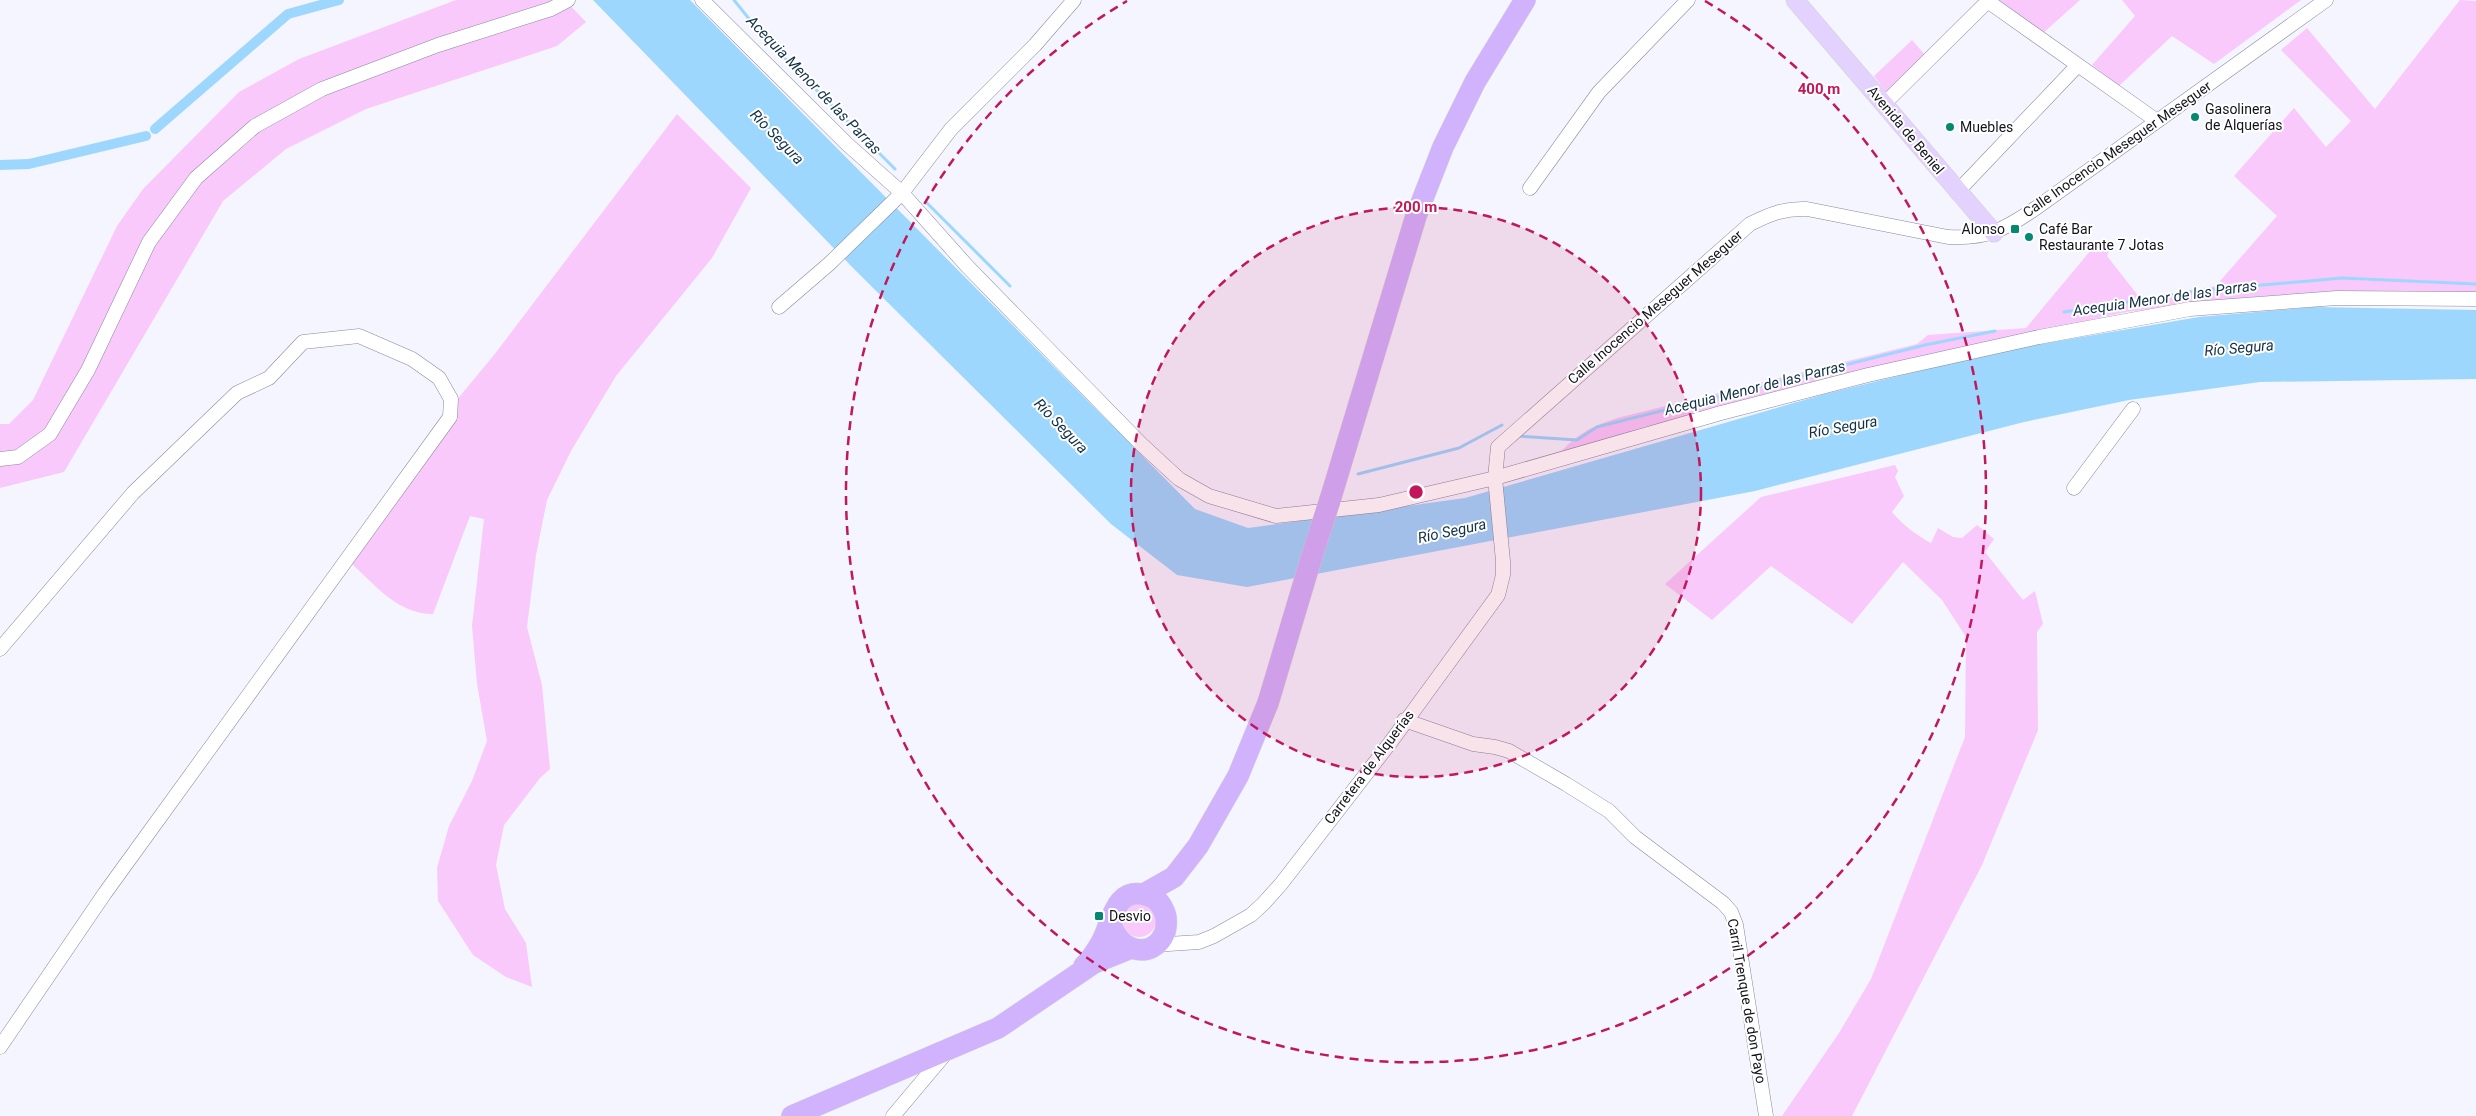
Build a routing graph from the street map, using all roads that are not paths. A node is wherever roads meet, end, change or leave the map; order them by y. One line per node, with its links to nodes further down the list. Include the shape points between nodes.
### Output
1 (568, 0): 19 (street, via 551,10 438,45 322,89 255,126 196,178 149,242 88,370 50,434 18,457)
2 (702, 0): 14 (street, via 847,144)
3 (1074, 0): 14 (street, via 1035,45 951,129)
4 (1525, 0): 25 (highway, bridge, via 1475,82 1443,147 1413,225 1268,703 1252,745 1217,814)
5 (1688, 0): 12 (street, via 1599,92)
6 (1795, 0): 10 (main road, Avenida de Beniel)
7 (2326, 0): 11 (street, Calle Inocencio Meseguer Meseguer)
8 (1987, 1): 9 (street); 10 (street)
9 (2078, 65): 11 (street); 13 (street)
10 (1884, 104): 13 (main road, Avenida de Beniel)
11 (2157, 121): 15 (street, Calle Inocencio Meseguer Meseguer, via 2036,208)
12 (1530, 188)
13 (1958, 191): 15 (main road, Avenida de Beniel)
14 (902, 193): 17 (street, via 830,264); 20 (street, via 967,266 1141,444 1178,479 1209,496 1276,516 1379,505)
15 (1994, 233): 20 (street, Calle Inocencio Meseguer Meseguer, via 1971,238 1948,237 1800,209 1776,212 1750,224 1509,436 1498,447)
16 (2476, 299): 20 (street, via 2337,298 2190,309 2039,337 1868,375)
17 (778, 307)
18 (2133, 409): 21 (street)
19 (0, 459)
20 (1495, 478): 22 (street, Calle Inocencio Meseguer Meseguer)
21 (2074, 488)
22 (1502, 550): 24 (street, Carretera de Alquerías, via 1503,574 1498,595)
23 (0, 649): 33 (street, via 133,493 237,393 269,378 304,342 358,336 412,359 439,378 451,399 450,417 105,893)
24 (1404, 720): 29 (street, Carretera de Alquerías, via 1263,904 1229,929 1199,942); 37 (street, Carril Trenque de don Payo, via 1472,744 1509,752 1566,784 1609,810 1635,836 1723,903 1731,912 1736,926)
25 (1174, 877): 26 (highway); 27 (highway)
26 (1144, 894): 27 (highway, via 1157,901); 28 (highway, via 1121,900 1112,913)
27 (1166, 917): 29 (street, via 1180,939); 30 (highway, via 1163,935)
28 (1111, 922): 31 (highway, via 1116,939); 32 (highway, via 1090,960)
29 (1187, 943): 30 (street, Carretera de Alquerías)
30 (1153, 946): 31 (highway)
31 (1131, 948): 32 (highway, via 1094,963)
32 (1070, 980): 34 (highway, via 998,1028)
33 (0, 1047)
34 (950, 1048): 35 (highway); 36 (street)
35 (792, 1116)
36 (893, 1116)
37 (1766, 1116)

